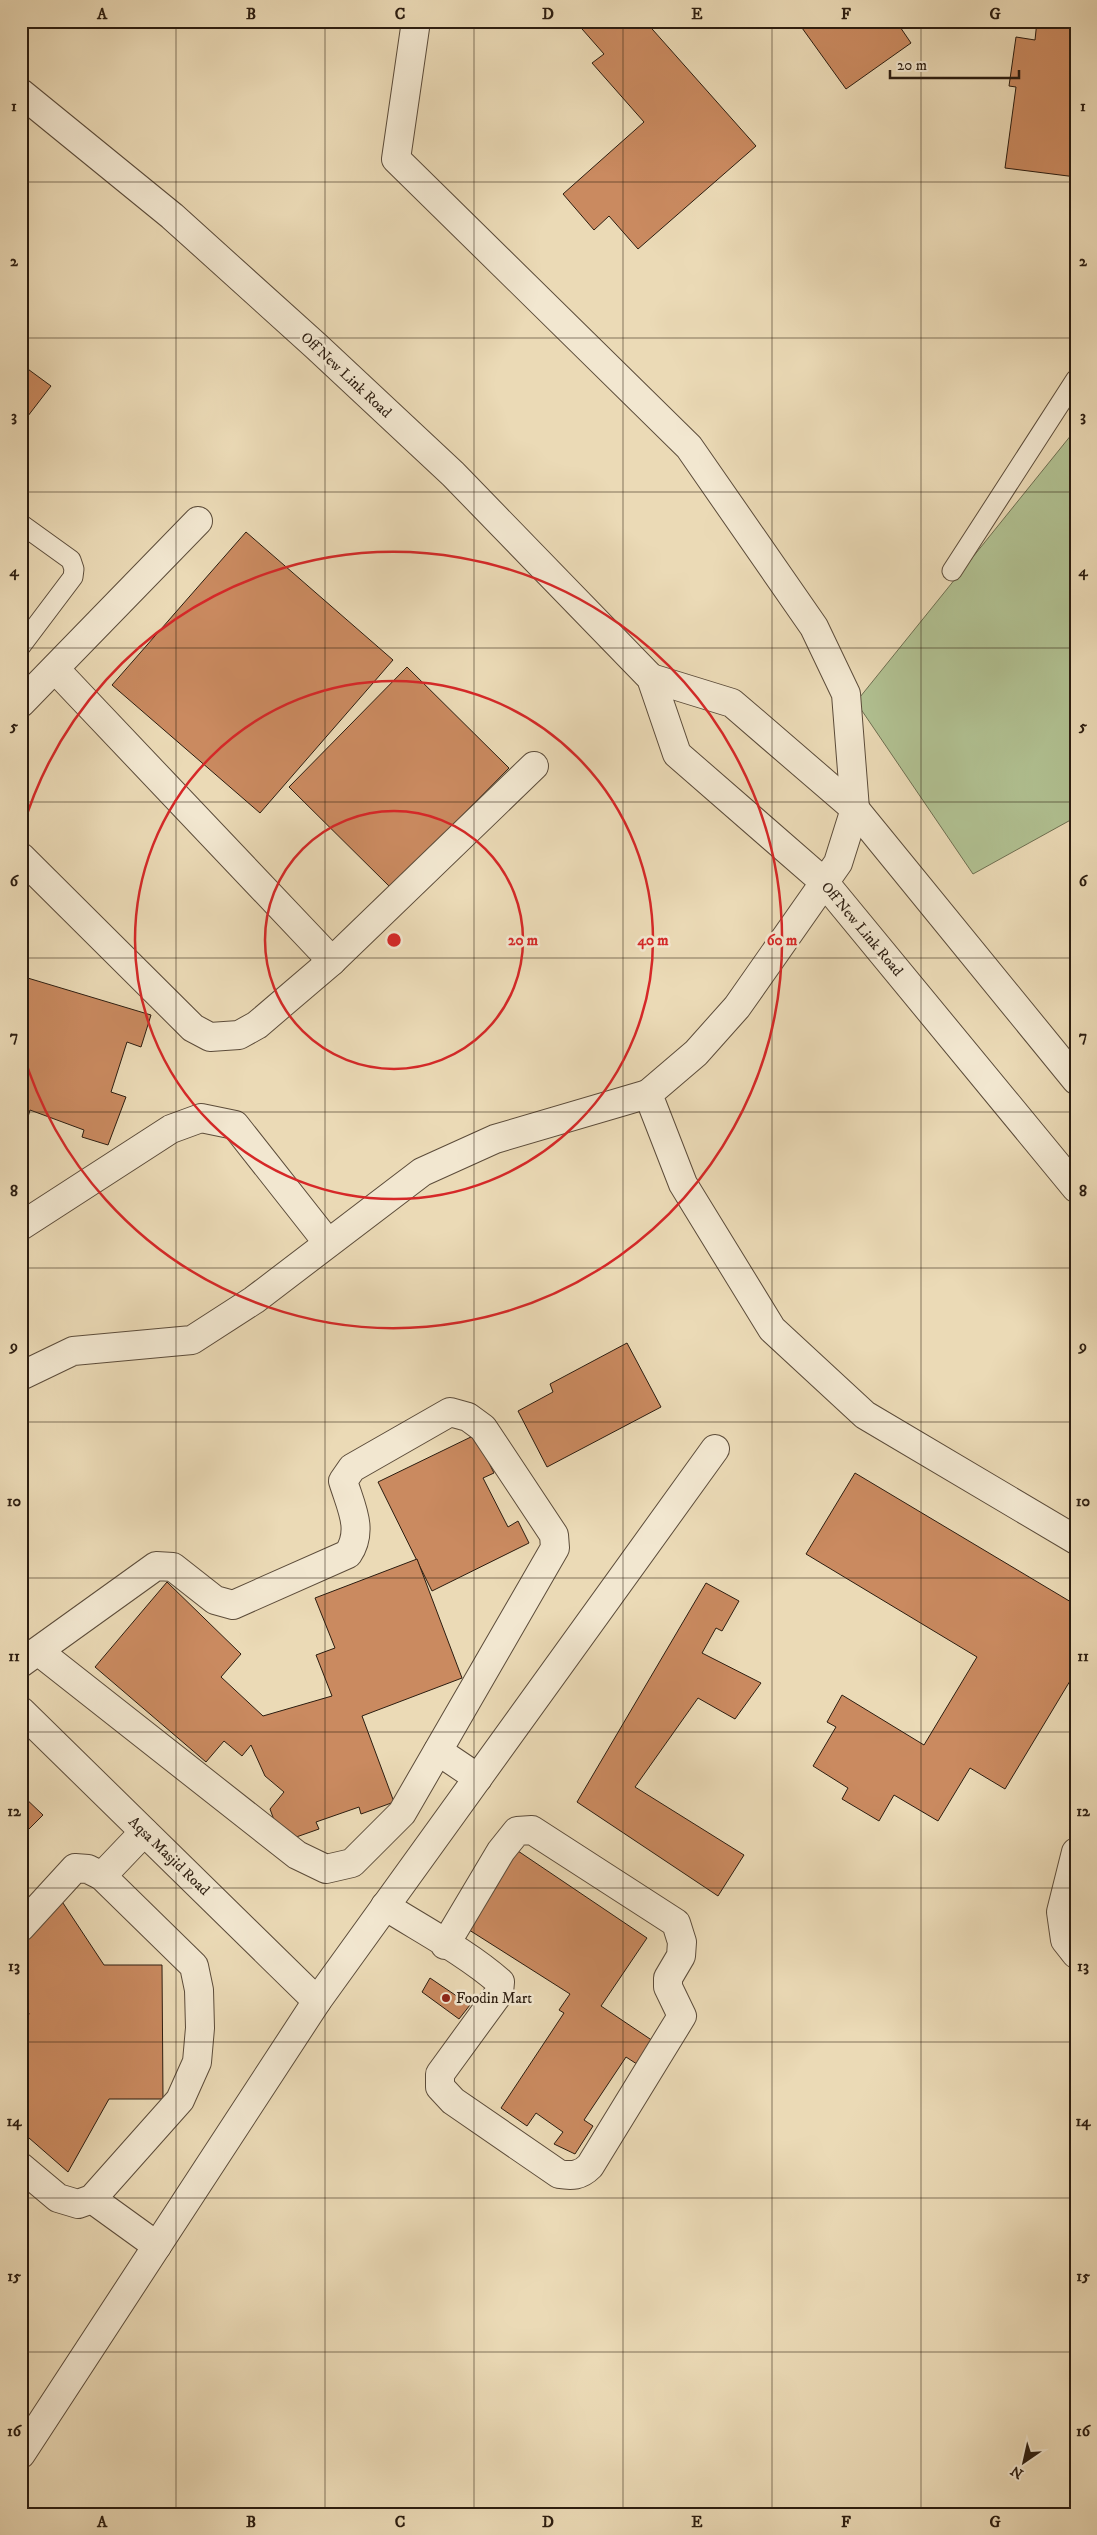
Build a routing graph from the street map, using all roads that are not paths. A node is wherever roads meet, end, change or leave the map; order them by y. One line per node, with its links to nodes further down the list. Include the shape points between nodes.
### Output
1 (416, 21): 12 (street, via 396,159 689,447 814,626 846,694)
2 (21, 93): 9 (street, Off New Link Road, via 172,216 316,346 453,474)
3 (1076, 379): 6 (lane)
4 (198, 522): 8 (street)
5 (21, 524): 7 (lane, via 71,560 74,569 73,577)
6 (952, 571)
7 (21, 646)
8 (55, 669): 10 (street); 15 (street)
9 (651, 678): 12 (street, Off New Link Road, via 732,703); 14 (street, Off New Link Road, via 676,754)
10 (21, 703)
11 (534, 766): 15 (street)
12 (855, 809): 14 (street, via 838,863); 16 (street, Off New Link Road)
13 (21, 858): 15 (street, via 193,1028 210,1037 238,1035 257,1025)
14 (824, 882): 17 (street, via 737,1007 696,1053); 18 (street, Off New Link Road)
15 (332, 961)
16 (1076, 1080)
17 (648, 1094): 20 (street, via 495,1139 422,1172); 23 (street, via 683,1184 772,1330 865,1416)
18 (1076, 1188)
19 (21, 1226): 20 (street, via 171,1129 202,1118 235,1125)
20 (328, 1243): 21 (street, via 254,1300 192,1340 73,1351)
21 (21, 1376)
22 (715, 1449): 27 (street)
23 (1076, 1540)
24 (30, 1657): 26 (street, via 297,1855 326,1869 352,1863 402,1812); 26 (street, via 156,1566 172,1567 215,1600 233,1604 348,1554 356,1542 357,1527 343,1481 352,1468 450,1412 468,1417 483,1428 554,1535 555,1548)
25 (21, 1711): 28 (street, Aqsa Masjid Road)
26 (438, 1750): 27 (street)
27 (478, 1778): 31 (street)
28 (144, 1832): 30 (street); 35 (street, Aqsa Masjid Road)
29 (1076, 1852): 34 (street, via 1062,1912 1065,1940)
30 (102, 1876): 32 (street, via 88,1869 75,1868); 37 (street, via 194,1966 199,1990 200,2028 197,2062 180,2100)
31 (385, 1906): 33 (street); 35 (street)
32 (21, 1927)
33 (445, 1945): 33 (street, via 500,1982 499,1993 440,2074 440,2087 453,2101 559,2174 572,2176 582,2173 590,2166 682,2016 668,1987 668,1978 681,1956 682,1942 676,1924 532,1830 517,1830)
34 (1076, 1954)
35 (317, 2001): 38 (street)
36 (21, 2167): 37 (street, via 58,2198 78,2204)
37 (92, 2199): 38 (street)
38 (157, 2246): 39 (street)
39 (21, 2454)

